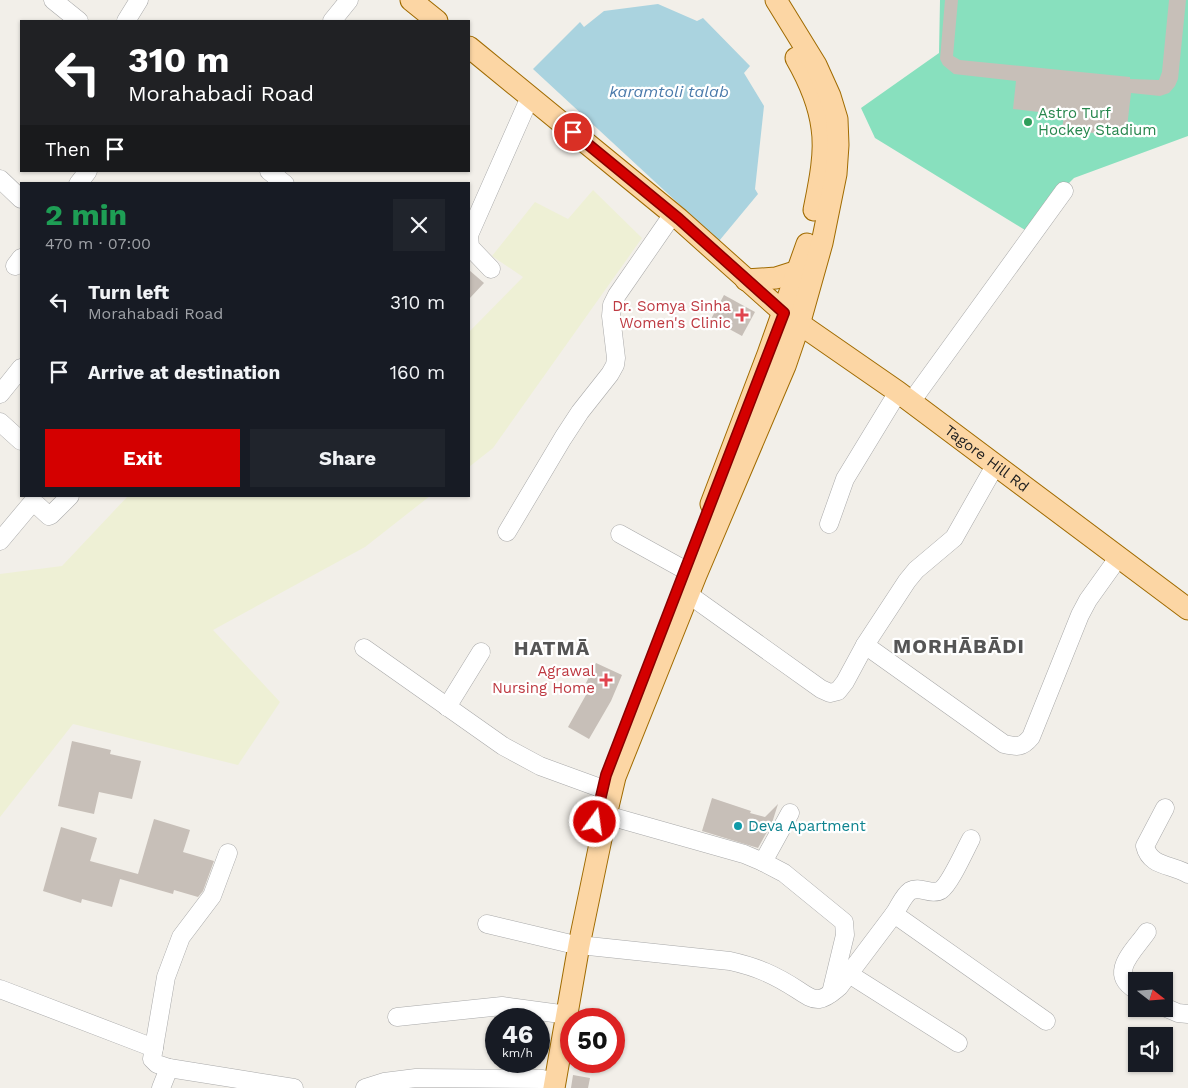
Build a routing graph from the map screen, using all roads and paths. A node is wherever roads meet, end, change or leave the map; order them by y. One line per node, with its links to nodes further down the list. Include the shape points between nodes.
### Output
1 (52, 0): 7 (street)
2 (139, 0): 8 (street)
3 (349, 0): 9 (street)
4 (411, 0): 10 (main road)
5 (761, 0): 24 (main road, via 805,74 822,128 817,196 810,236)
6 (776, 0): 26 (main road, via 816,65 830,96 838,145 836,174 822,243)
7 (78, 20)
8 (127, 20)
9 (333, 20)
10 (436, 20)
11 (470, 48): 12 (main road, Tagore Hill Rd)
12 (530, 97): 20 (main road, Tagore Hill Rd); 21 (street)
13 (87, 172): 16 (street)
14 (269, 172): 17 (street)
15 (0, 179): 19 (street)
16 (80, 182)
17 (282, 182)
18 (1064, 190): 29 (street)
19 (20, 198)
20 (673, 214): 25 (main road, Tagore Hill Rd); 35 (street, via 612,305 616,358 610,374 563,438)
21 (470, 233)
22 (470, 247): 23 (street)
23 (491, 268)
24 (798, 271): 25 (main road, via 776,278); 26 (main road)
25 (746, 280): 26 (main road, Tagore Hill Rd)
26 (791, 319): 29 (main road, Tagore Hill Rd); 39 (main road); 40 (main road, via 785,366)
27 (20, 369): 28 (street)
28 (0, 394)
29 (904, 397): 32 (main road, Tagore Hill Rd); 34 (street, via 845,479)
30 (0, 423): 31 (street)
31 (20, 440)
32 (996, 464): 38 (main road, Tagore Hill Rd); 42 (street, via 954,538 906,581)
33 (69, 497): 37 (street, via 51,516 37,504 31,504)
34 (829, 524)
35 (507, 532)
36 (620, 534): 39 (street)
37 (0, 541)
38 (1118, 558): 41 (main road, Tagore Hill Rd); 42 (street, via 1080,615 1031,737 1025,744 1015,747 1004,744)
39 (685, 570): 46 (main road)
40 (688, 594): 42 (street, via 830,693 838,691 845,682); 49 (main road, via 615,777)
41 (1188, 609)
42 (865, 645)
43 (364, 648): 45 (street)
44 (481, 652): 45 (street)
45 (447, 706): 46 (street, via 522,757)
46 (603, 789): 57 (main road, via 573,912)
47 (1165, 808): 53 (street, via 1145,846 1147,855 1155,862)
48 (790, 813): 52 (street)
49 (606, 815): 52 (street); 57 (main road)
50 (971, 839): 54 (street, via 940,891 911,890)
51 (228, 853): 70 (street, via 212,896 181,937 166,977)
52 (763, 862): 61 (street, via 784,873 844,922 845,935)
53 (1188, 874)
54 (894, 914): 58 (street); 68 (street)
55 (487, 924): 57 (street)
56 (1147, 932): 59 (street, via 1125,963 1122,972)
57 (573, 944): 61 (street, via 730,961 776,976 807,996 819,999); 62 (main road)
58 (849, 974): 61 (street); 69 (street)
59 (1128, 986)
60 (0, 989): 70 (street)
61 (830, 994)
62 (562, 1008)
63 (1173, 1010): 65 (street)
64 (560, 1014): 66 (street, via 502,1006)
65 (1188, 1014)
66 (396, 1017)
67 (560, 1019): 72 (main road)
68 (1046, 1021)
69 (958, 1043)
70 (154, 1048): 71 (street, via 152,1059)
71 (168, 1068): 73 (street); 74 (street)
72 (546, 1085): 75 (street, via 400,1079)
73 (161, 1088)
74 (294, 1088)
75 (365, 1088)

